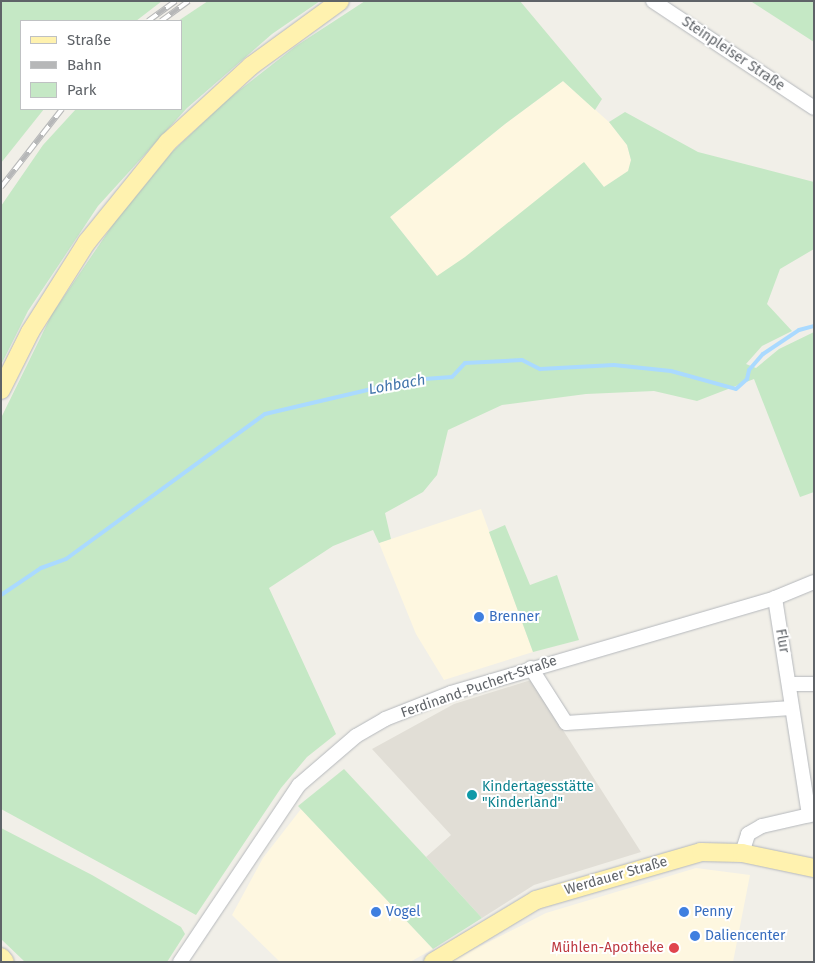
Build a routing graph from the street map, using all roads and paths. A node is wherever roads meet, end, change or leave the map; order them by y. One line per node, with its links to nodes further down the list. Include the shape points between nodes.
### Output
1 (340, 1): 4 (main road, via 251,66 168,142 86,242 30,332)
2 (653, 1): 3 (street, Steinpleiser Straße)
3 (814, 108)
4 (1, 390)
5 (814, 582): 6 (street, Ferdinand-Puchert-Straße)
6 (775, 598): 7 (street, Ferdinand-Puchert-Straße); 8 (street, Flur)
7 (530, 668): 10 (street, via 566,723); 16 (street, Ferdinand-Puchert-Straße, via 385,719 342,747 299,785)
8 (790, 684): 9 (street); 10 (street, Flur)
9 (814, 684)
10 (792, 708): 11 (street, Flur)
11 (811, 814): 12 (street, via 762,826 748,834)
12 (742, 853): 13 (main road, Werdauer Straße); 17 (main road, Werdauer Straße, via 701,852 536,900)
13 (814, 868)
14 (1, 957): 15 (main road)
15 (5, 962)
16 (180, 962)
17 (433, 962)

